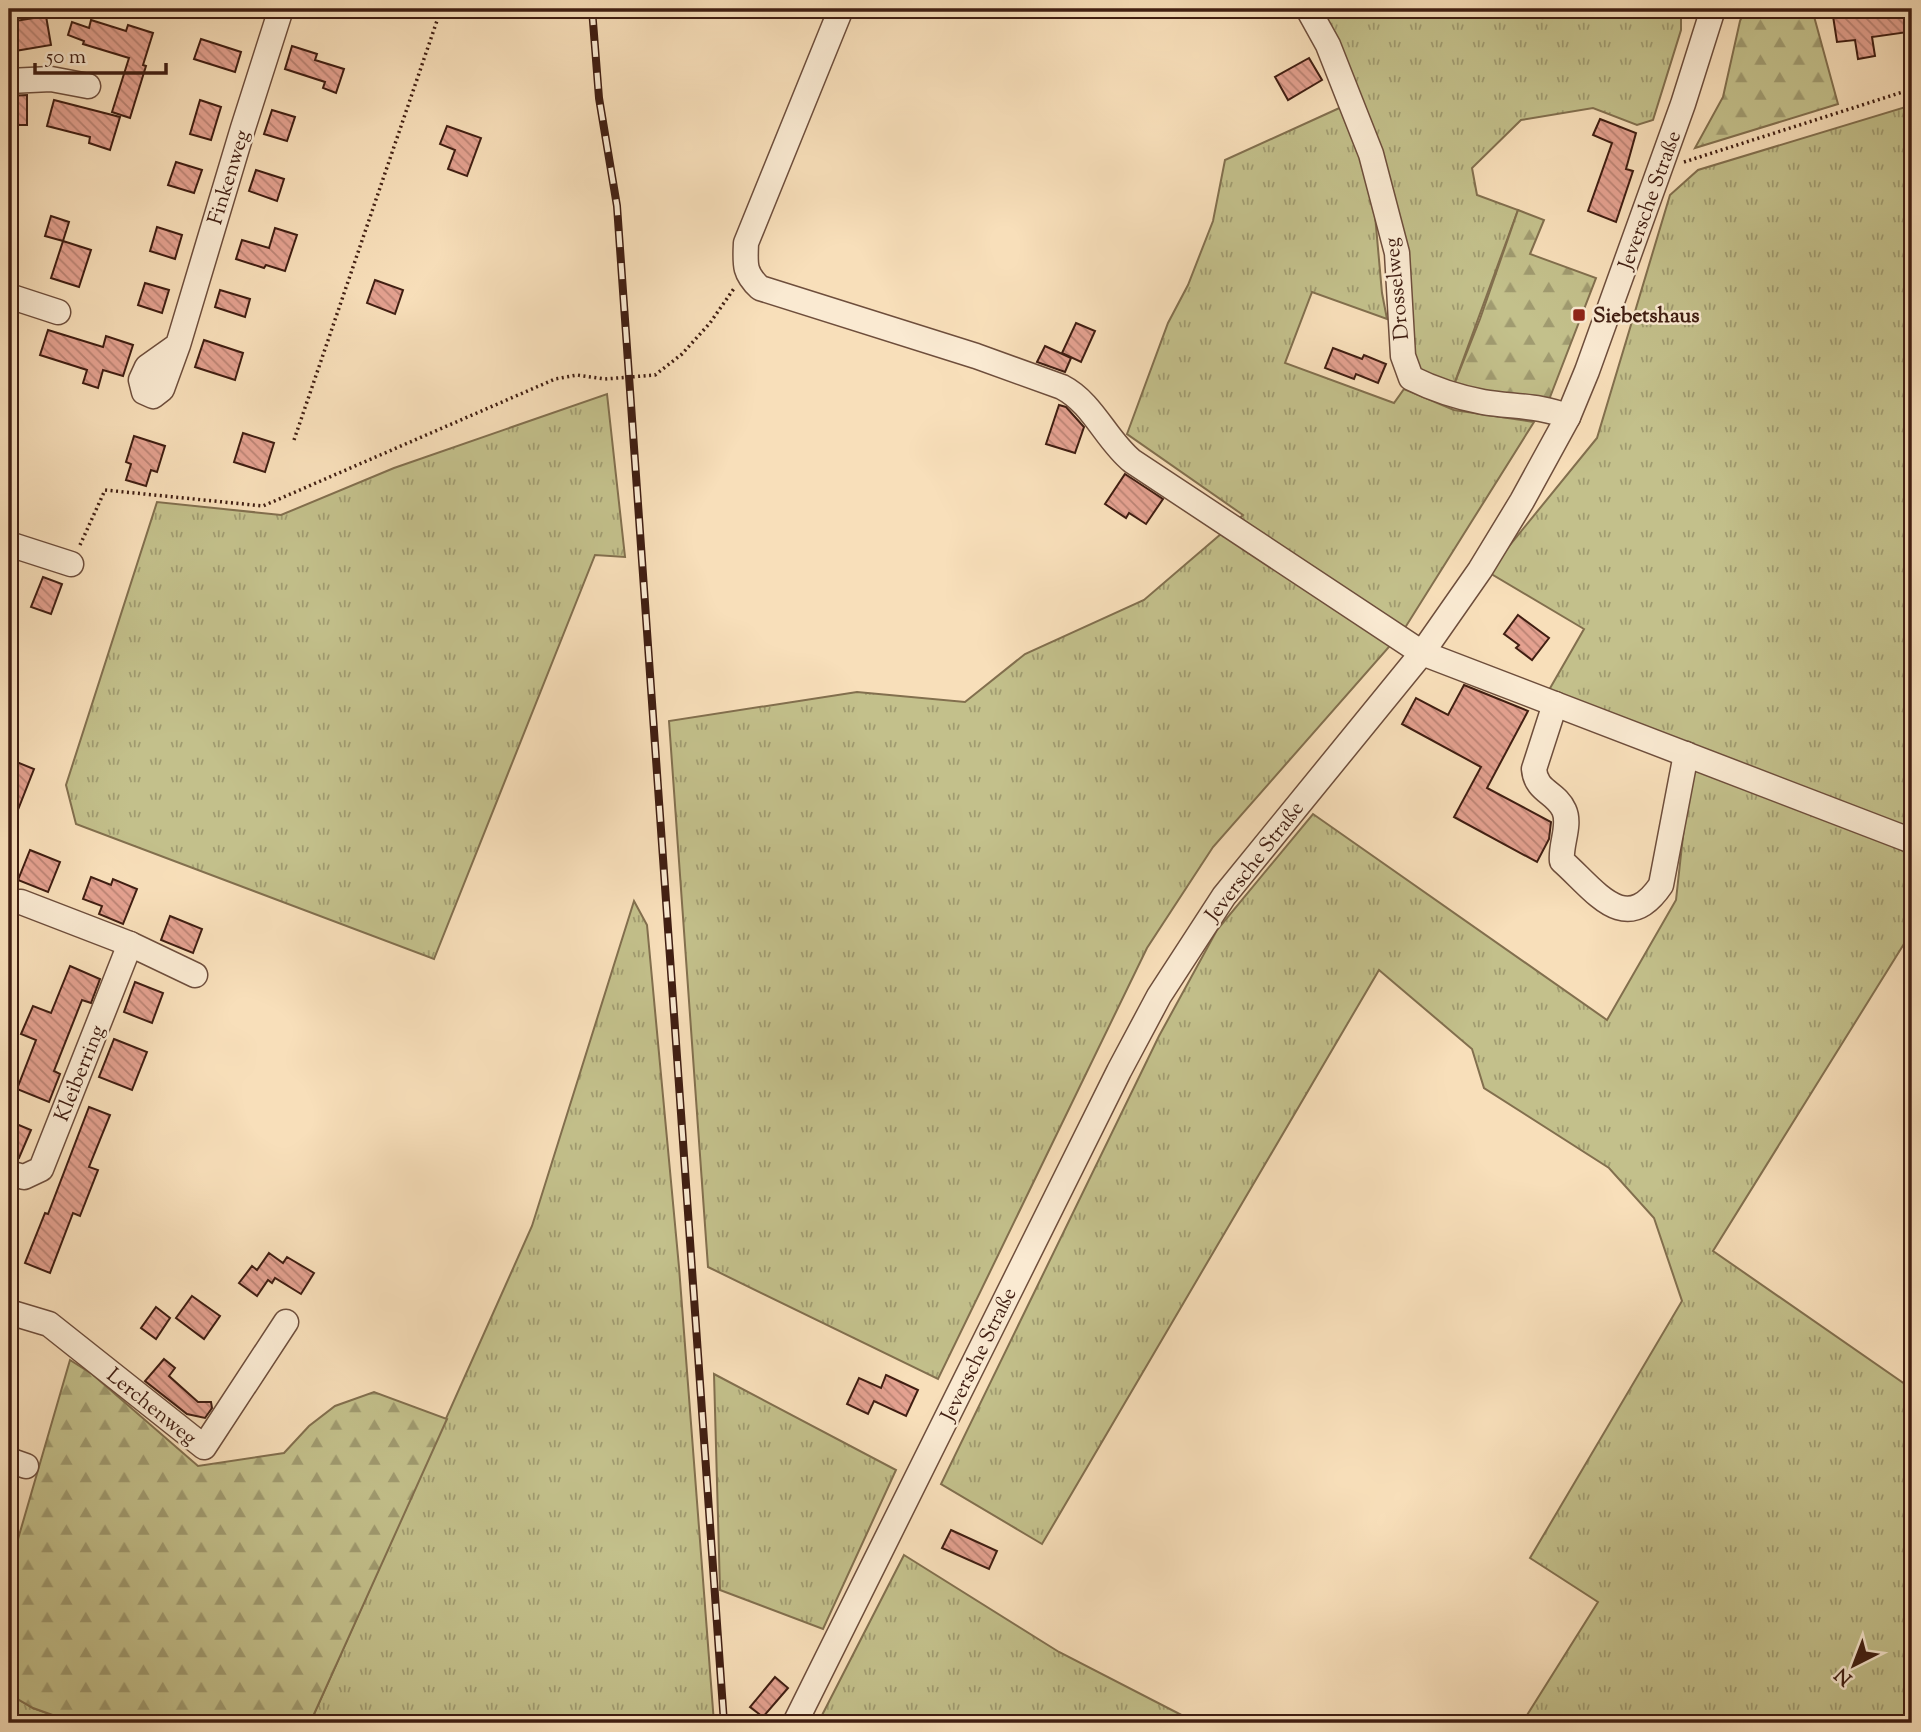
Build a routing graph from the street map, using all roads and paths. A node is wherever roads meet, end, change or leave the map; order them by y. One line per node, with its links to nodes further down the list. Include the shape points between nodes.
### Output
1 (281, 9): 13 (street, Finkenweg)
2 (441, 9): 15 (path)
3 (841, 9): 10 (street, via 746,243)
4 (1308, 9): 14 (street, Drosselweg, via 1328,45 1371,154 1397,253 1403,356 1411,378 1449,395 1552,410)
5 (1713, 9): 9 (street, Jeversche Straße)
6 (9, 81): 7 (street, via 51,79)
7 (88, 86)
8 (1912, 89): 9 (path, via 1678,164)
9 (1663, 161): 14 (street, Jeversche Straße)
10 (747, 271): 17 (path, via 710,323 655,375 605,379 577,374 555,379 263,506 106,490); 18 (street, via 760,288 976,356 1075,394 1118,450 1132,461)
11 (9, 296): 12 (street)
12 (58, 312)
13 (178, 345)
14 (1568, 417): 18 (street, Jeversche Straße, via 1502,535)
15 (294, 440)
16 (9, 544): 17 (street)
17 (72, 564)
18 (1422, 653): 19 (street); 28 (street, Jeversche Straße, via 1224,897 1160,996)
19 (1555, 704): 20 (street); 20 (street, via 1534,769 1535,780 1564,810 1562,861 1612,907 1640,907 1661,885)
20 (1686, 754): 21 (street)
21 (1912, 841)
22 (9, 903): 23 (street, via 21,901)
23 (130, 944): 24 (street); 25 (street, Kleiberring, via 41,1169 24,1177)
24 (195, 975)
25 (9, 1172)
26 (9, 1311): 27 (street, Lerchenweg, via 49,1324 204,1447)
27 (286, 1322)
28 (795, 1723)

